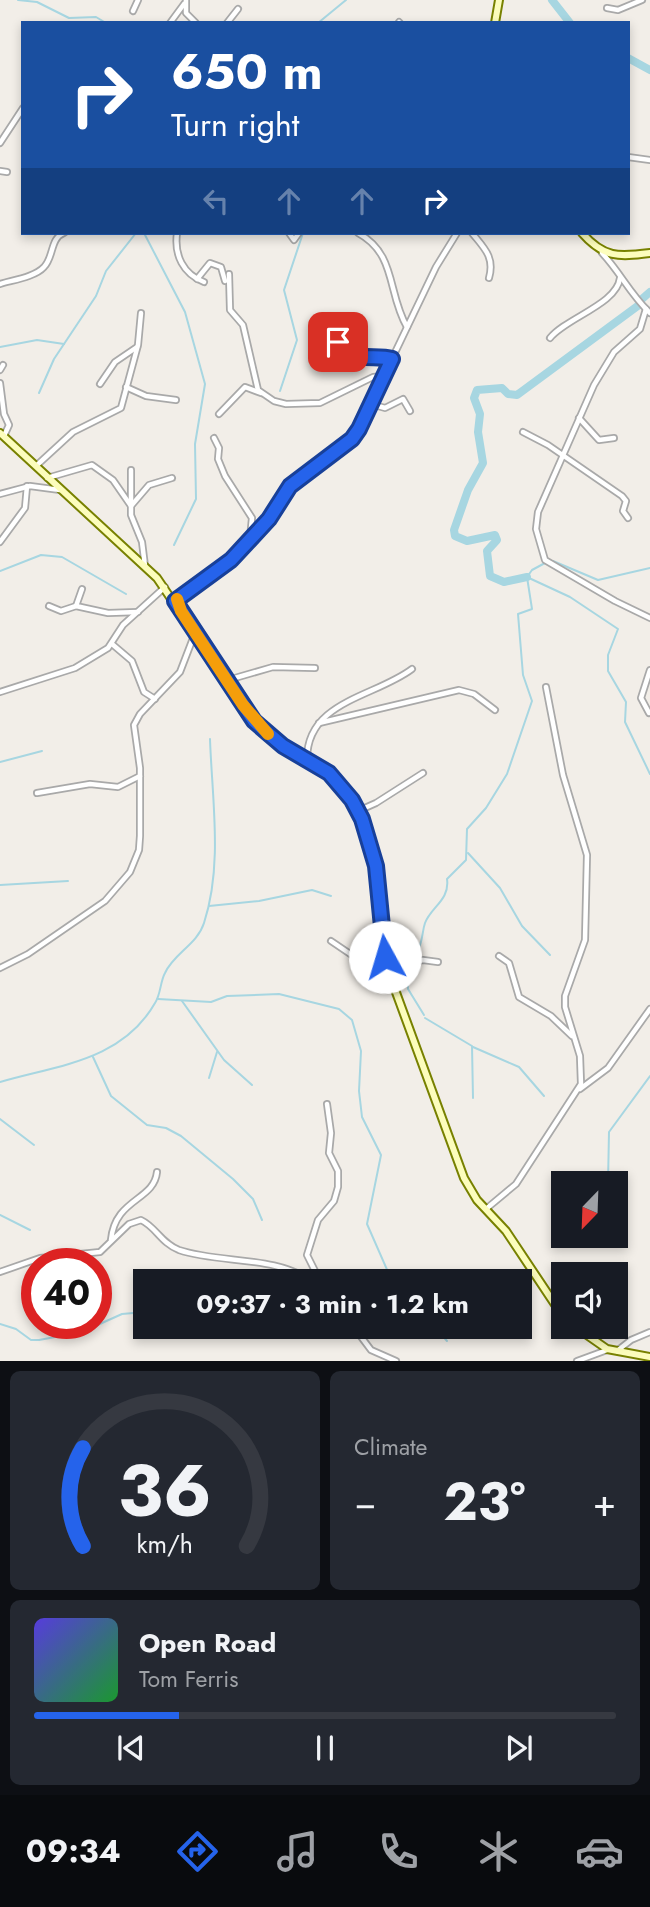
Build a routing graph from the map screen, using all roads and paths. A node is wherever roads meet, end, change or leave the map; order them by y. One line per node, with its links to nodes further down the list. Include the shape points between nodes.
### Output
1 (138, 0): 6 (street)
2 (499, 0): 10 (street)
3 (642, 0): 4 (street, via 618,10)
4 (607, 8)
5 (237, 9): 9 (street)
6 (133, 11)
7 (171, 21): 8 (street, via 186,0 186,13)
8 (194, 21)
9 (228, 21)
10 (495, 21)
11 (21, 111): 12 (street)
12 (0, 143)
13 (630, 157): 14 (street)
14 (650, 160)
15 (0, 171): 16 (street)
16 (7, 172)
17 (61, 235): 30 (street, via 41,269)
18 (177, 235): 28 (street, via 178,256)
19 (361, 235): 35 (street, via 386,259)
20 (456, 235): 35 (street)
21 (474, 235): 26 (street, via 489,254)
22 (584, 235): 23 (street)
23 (602, 253): 24 (street); 27 (street)
24 (650, 253)
25 (229, 274): 31 (street)
26 (489, 278)
27 (620, 278): 32 (street); 36 (street, via 611,293)
28 (197, 279): 29 (street); 31 (street, via 209,263 221,267)
29 (204, 282)
30 (0, 284)
31 (227, 285): 43 (street, via 230,310 243,325)
32 (648, 311): 48 (street, via 642,326 609,358)
33 (141, 313): 37 (street)
34 (348, 319): 38 (street, via 338,338 342,349 359,357)
35 (408, 327): 38 (street)
36 (550, 338)
37 (137, 348): 41 (street, via 115,362); 42 (street)
38 (392, 359): 39 (street)
39 (384, 376): 43 (street, via 311,404 278,403); 45 (street)
40 (0, 383): 50 (street, via 9,425)
41 (100, 384)
42 (126, 387): 44 (street, via 146,396); 54 (street, via 119,410 73,432)
43 (262, 394): 47 (street, via 245,387)
44 (176, 400)
45 (371, 404): 46 (street, via 385,408 403,398); 63 (street, via 352,439 290,486)
46 (410, 411)
47 (219, 414)
48 (579, 418): 52 (street, via 600,440); 53 (street)
49 (523, 432): 53 (street)
50 (2, 435): 54 (street)
51 (214, 438): 63 (street, via 225,476 252,518)
52 (614, 438)
53 (564, 456): 62 (street, via 624,498 623,511); 72 (street, via 537,518 545,560)
54 (35, 467): 56 (street)
55 (131, 470): 61 (street)
56 (47, 478): 59 (street); 61 (street, via 92,466 113,480)
57 (172, 478): 61 (street, via 152,483)
58 (27, 486): 59 (street); 60 (street); 64 (street, via 25,508)
59 (61, 490): 65 (street)
60 (0, 494)
61 (131, 506): 65 (street)
62 (628, 518)
63 (250, 539): 68 (street, via 231,560)
64 (0, 542)
65 (145, 567): 66 (street)
66 (166, 587): 68 (street); 71 (street)
67 (82, 589): 70 (street)
68 (175, 601): 73 (street)
69 (49, 606): 70 (street, via 61,611)
70 (76, 606): 71 (street)
71 (139, 612): 74 (street, via 123,625)
72 (650, 618)
73 (195, 632): 78 (street); 81 (street, via 180,673)
74 (112, 644): 80 (street, via 75,668); 81 (street, via 132,661 144,692)
75 (315, 668): 78 (street, via 273,667)
76 (412, 669): 84 (street, via 340,705)
77 (650, 670): 83 (street, via 641,698)
78 (228, 680): 85 (street, via 254,721)
79 (546, 687): 97 (street, via 563,775 587,855 585,940 565,996)
80 (0, 692)
81 (155, 699): 87 (street, via 134,725)
82 (495, 710): 84 (street, via 474,694 459,690)
83 (649, 713)
84 (318, 723): 85 (street, via 310,734)
85 (307, 760): 89 (street, via 341,785)
86 (423, 773): 89 (street)
87 (140, 776): 88 (street, via 118,787 90,784); 94 (street, via 139,850 130,872 105,901)
88 (37, 793)
89 (358, 811): 92 (street, via 376,866)
90 (331, 941): 95 (street, via 362,962)
91 (499, 956): 97 (street, via 509,963 519,997 551,1016)
92 (385, 957): 93 (street, via 408,964); 95 (street)
93 (438, 962)
94 (0, 968)
95 (389, 971): 101 (street, via 464,1178)
96 (650, 1009): 98 (street, via 607,1069)
97 (575, 1040): 98 (street, via 581,1066)
98 (579, 1089): 101 (street, via 516,1184)
99 (327, 1104): 104 (street, via 329,1153 339,1176 334,1201 318,1220 307,1255)
100 (157, 1172): 102 (street, via 149,1190 122,1211)
101 (486, 1209): 106 (street)
102 (111, 1241): 103 (street, via 129,1224 141,1220 176,1249); 105 (street, via 100,1252 40,1258)
103 (284, 1269)
104 (314, 1269)
105 (0, 1272)
106 (551, 1298)
107 (650, 1332): 111 (street)
108 (361, 1339): 113 (street)
109 (593, 1339): 110 (street)
110 (607, 1349): 111 (street); 114 (street)
111 (617, 1351): 112 (street)
112 (650, 1357)
113 (380, 1359): 115 (street)
114 (591, 1359): 116 (street)
115 (396, 1361)
116 (577, 1361)

